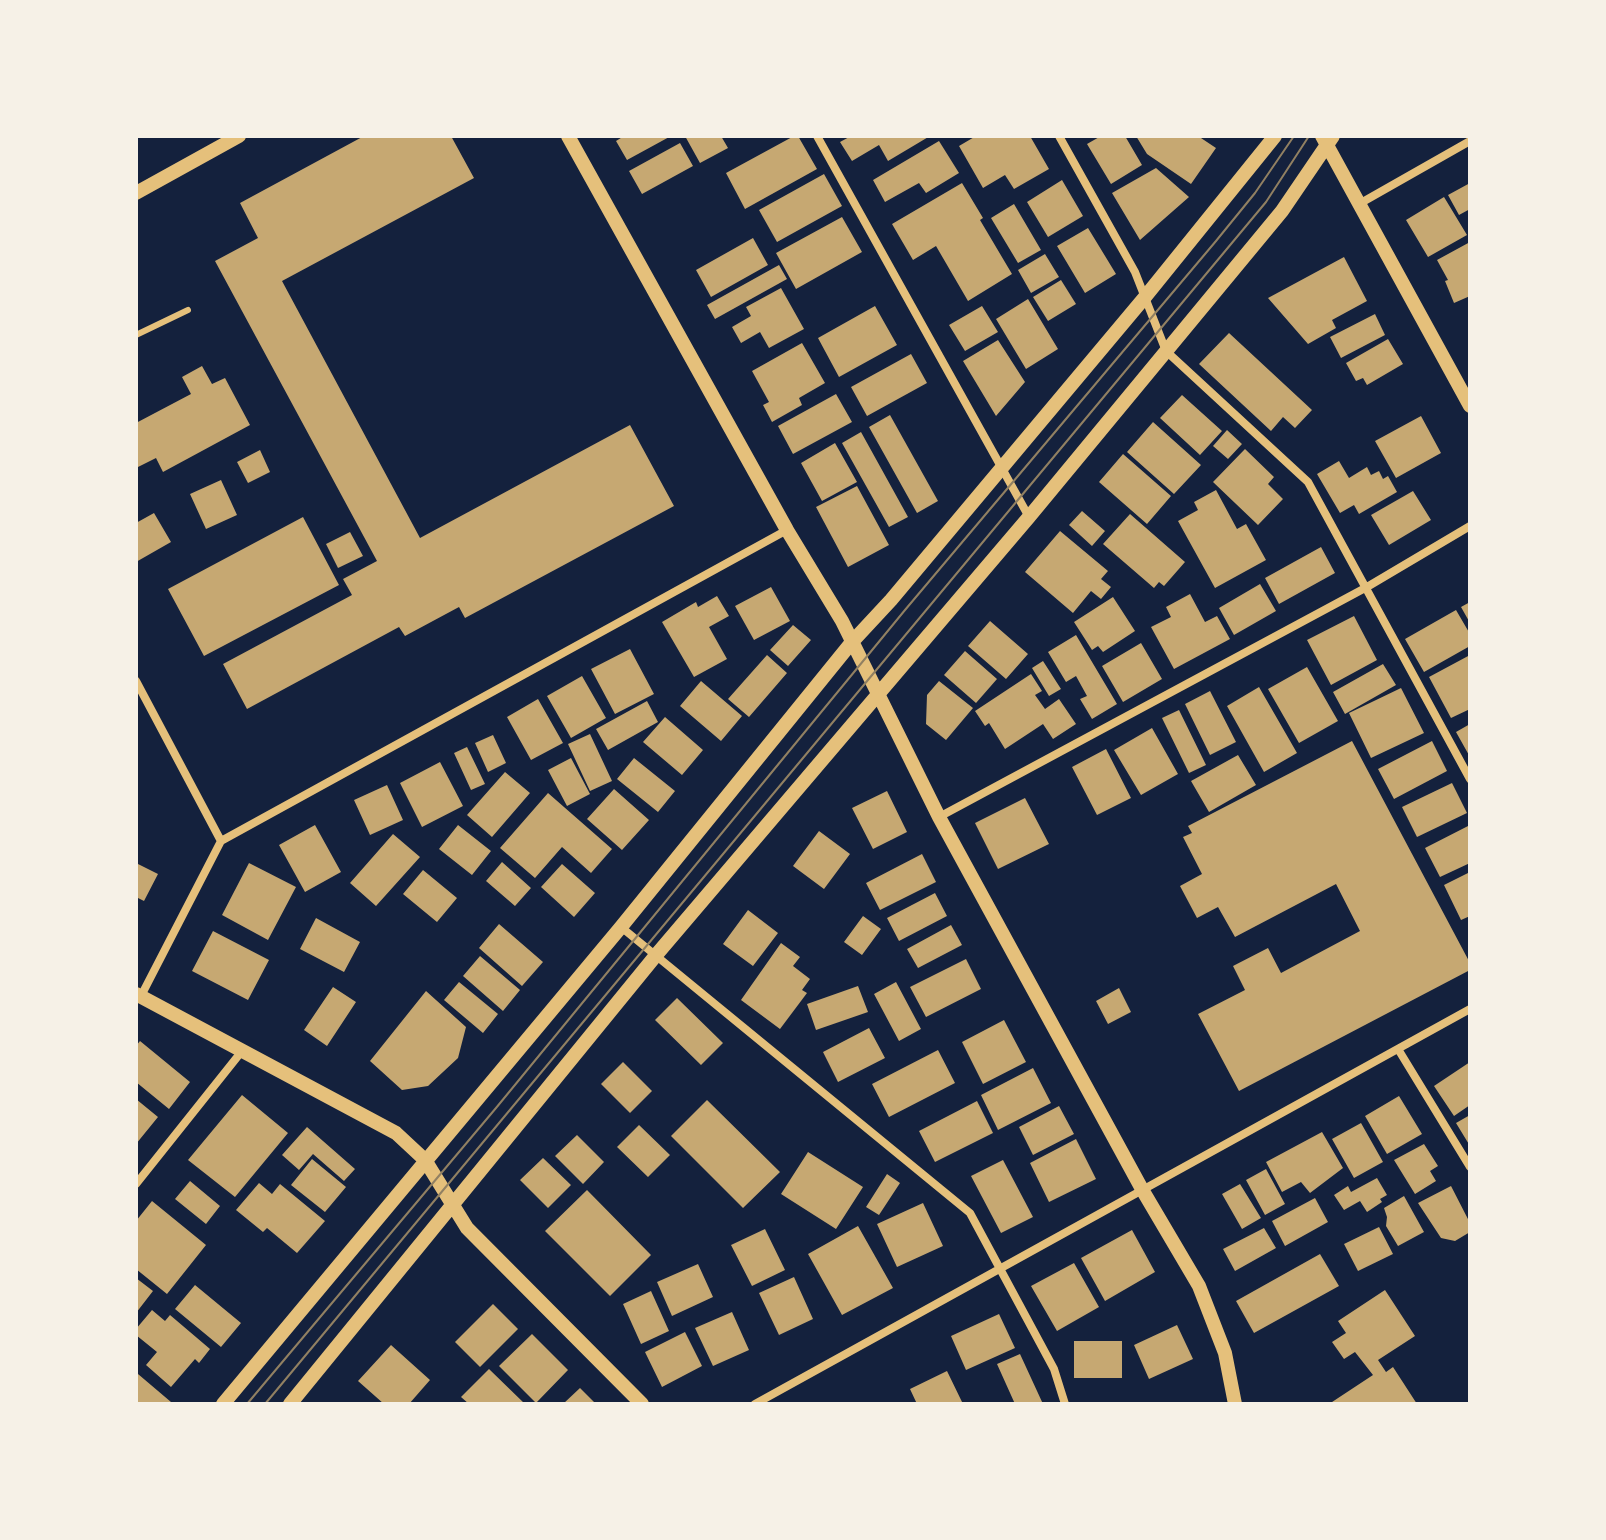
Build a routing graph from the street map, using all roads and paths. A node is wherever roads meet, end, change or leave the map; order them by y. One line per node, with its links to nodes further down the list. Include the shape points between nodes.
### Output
1 (239, 136): 8 (street)
2 (568, 136): 18 (street)
3 (817, 136): 15 (street)
4 (1059, 136): 10 (street)
5 (1275, 136): 10 (street)
6 (1327, 140): 9 (street); 13 (street, via 1282,211)
7 (1470, 141): 9 (street)
8 (136, 193)
9 (1359, 204): 14 (street)
10 (1145, 297): 13 (street); 15 (street)
11 (188, 310): 12 (lane)
12 (136, 335)
13 (1166, 351): 16 (street); 19 (street, via 1308,482)
14 (1470, 406)
15 (1001, 470): 16 (street); 20 (street)
16 (1029, 517): 22 (street)
17 (1470, 526): 19 (street)
18 (787, 530): 20 (street); 25 (street)
19 (1367, 587): 23 (street); 24 (street)
20 (852, 642): 22 (street); 26 (street)
21 (136, 681): 25 (street)
22 (877, 694): 24 (street); 27 (street)
23 (1470, 779)
24 (939, 817): 35 (street)
25 (221, 841): 28 (street)
26 (621, 927): 27 (street); 32 (street)
27 (657, 954): 36 (street); 37 (street, via 970,1213)
28 (138, 995): 31 (street)
29 (1470, 1009): 30 (street)
30 (1398, 1049): 33 (street); 35 (street)
31 (242, 1051): 32 (street, via 396,1133); 34 (street)
32 (425, 1160): 36 (street); 38 (street)
33 (1470, 1167)
34 (136, 1184)
35 (1143, 1191): 37 (street); 43 (street, via 1215,1322)
36 (453, 1207): 39 (street); 40 (street, via 467,1228)
37 (1002, 1269): 41 (street); 42 (street, via 1054,1369)
38 (223, 1404)
39 (290, 1404)
40 (642, 1404)
41 (755, 1404)
42 (1065, 1404)
43 (1235, 1404)

